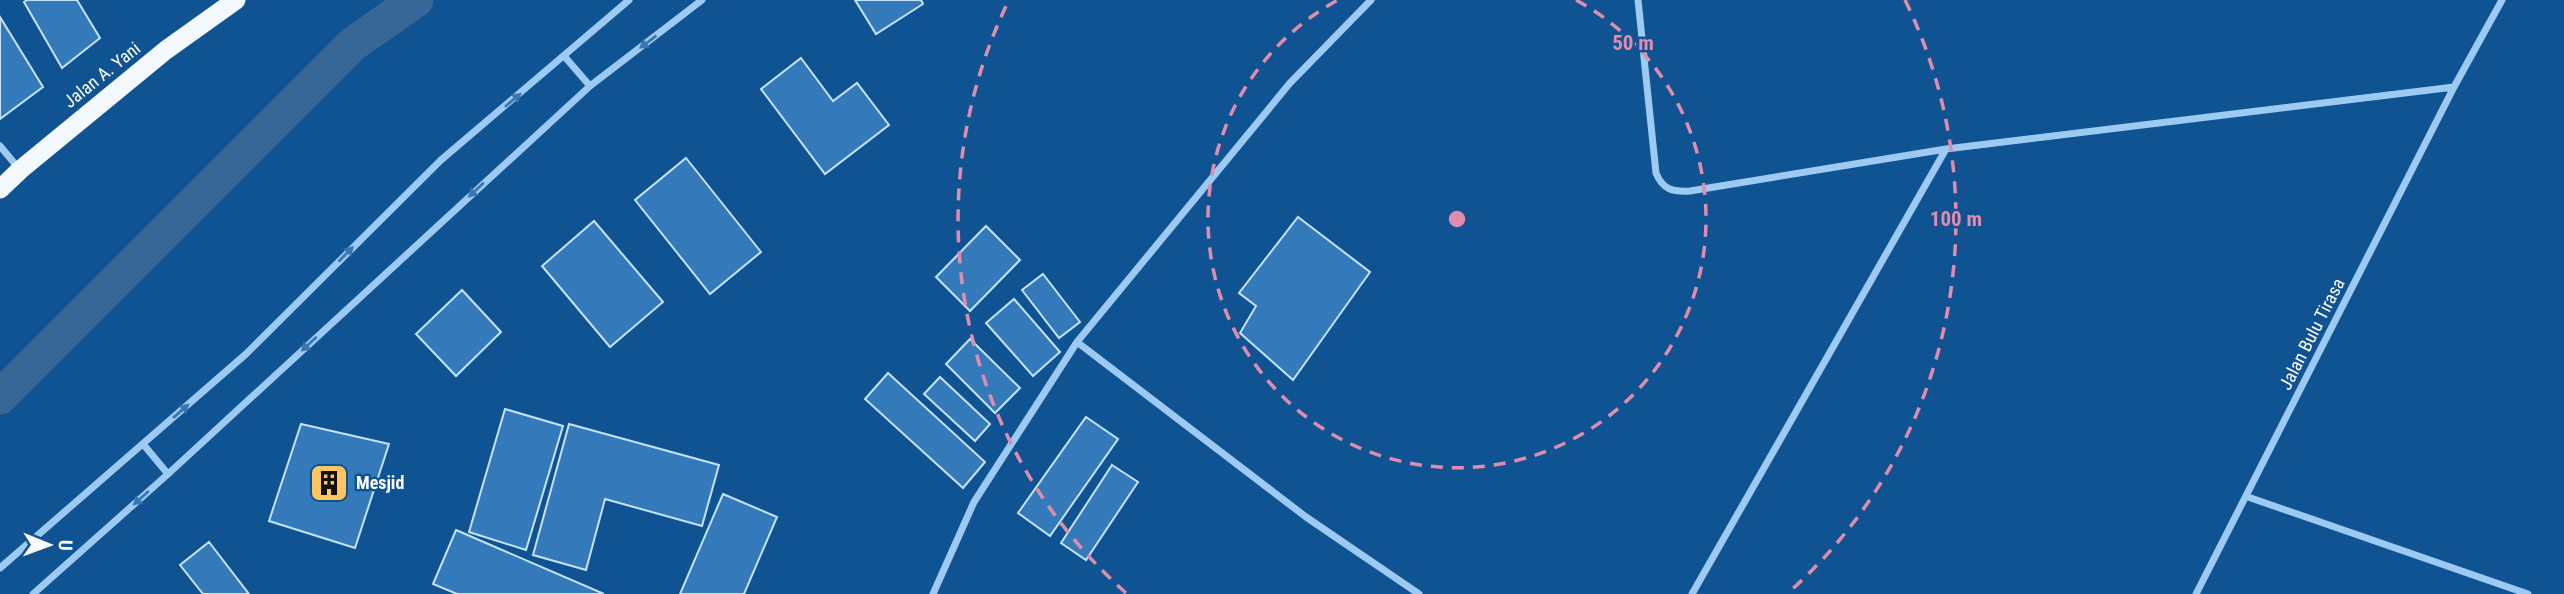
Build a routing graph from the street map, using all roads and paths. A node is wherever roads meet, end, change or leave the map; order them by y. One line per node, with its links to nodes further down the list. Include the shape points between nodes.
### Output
1 (236, 0): 12 (highway, Jalan A. Yani, via 166,50)
2 (629, 0): 7 (street)
3 (702, 0): 8 (street, one-way to 8)
4 (1371, 0): 14 (street, via 1290,83)
5 (1638, 0): 11 (street, via 1656,173 1662,186 1690,191)
6 (2502, 0): 9 (street, Jalan Bulu Tirasa)
7 (565, 57): 8 (street); 15 (street, one-way to 7, via 246,354 441,160)
8 (590, 86): 16 (street, one-way to 16)
9 (2454, 87): 11 (street); 17 (street, Jalan Bulu Tirasa)
10 (0, 146): 12 (street)
11 (1946, 149): 22 (street)
12 (20, 170): 13 (highway, Jalan A. Yani)
13 (0, 189)
14 (1077, 342): 20 (street, via 974,502); 21 (street, via 1306,517)
15 (142, 444): 16 (street); 18 (street)
16 (169, 474): 19 (street, one-way to 19)
17 (2248, 497): 23 (street, Jalan Bulu Tirasa); 24 (street)
18 (0, 568)
19 (33, 594)
20 (933, 594)
21 (1419, 594)
22 (1692, 594)
23 (2196, 594)
24 (2528, 594)

